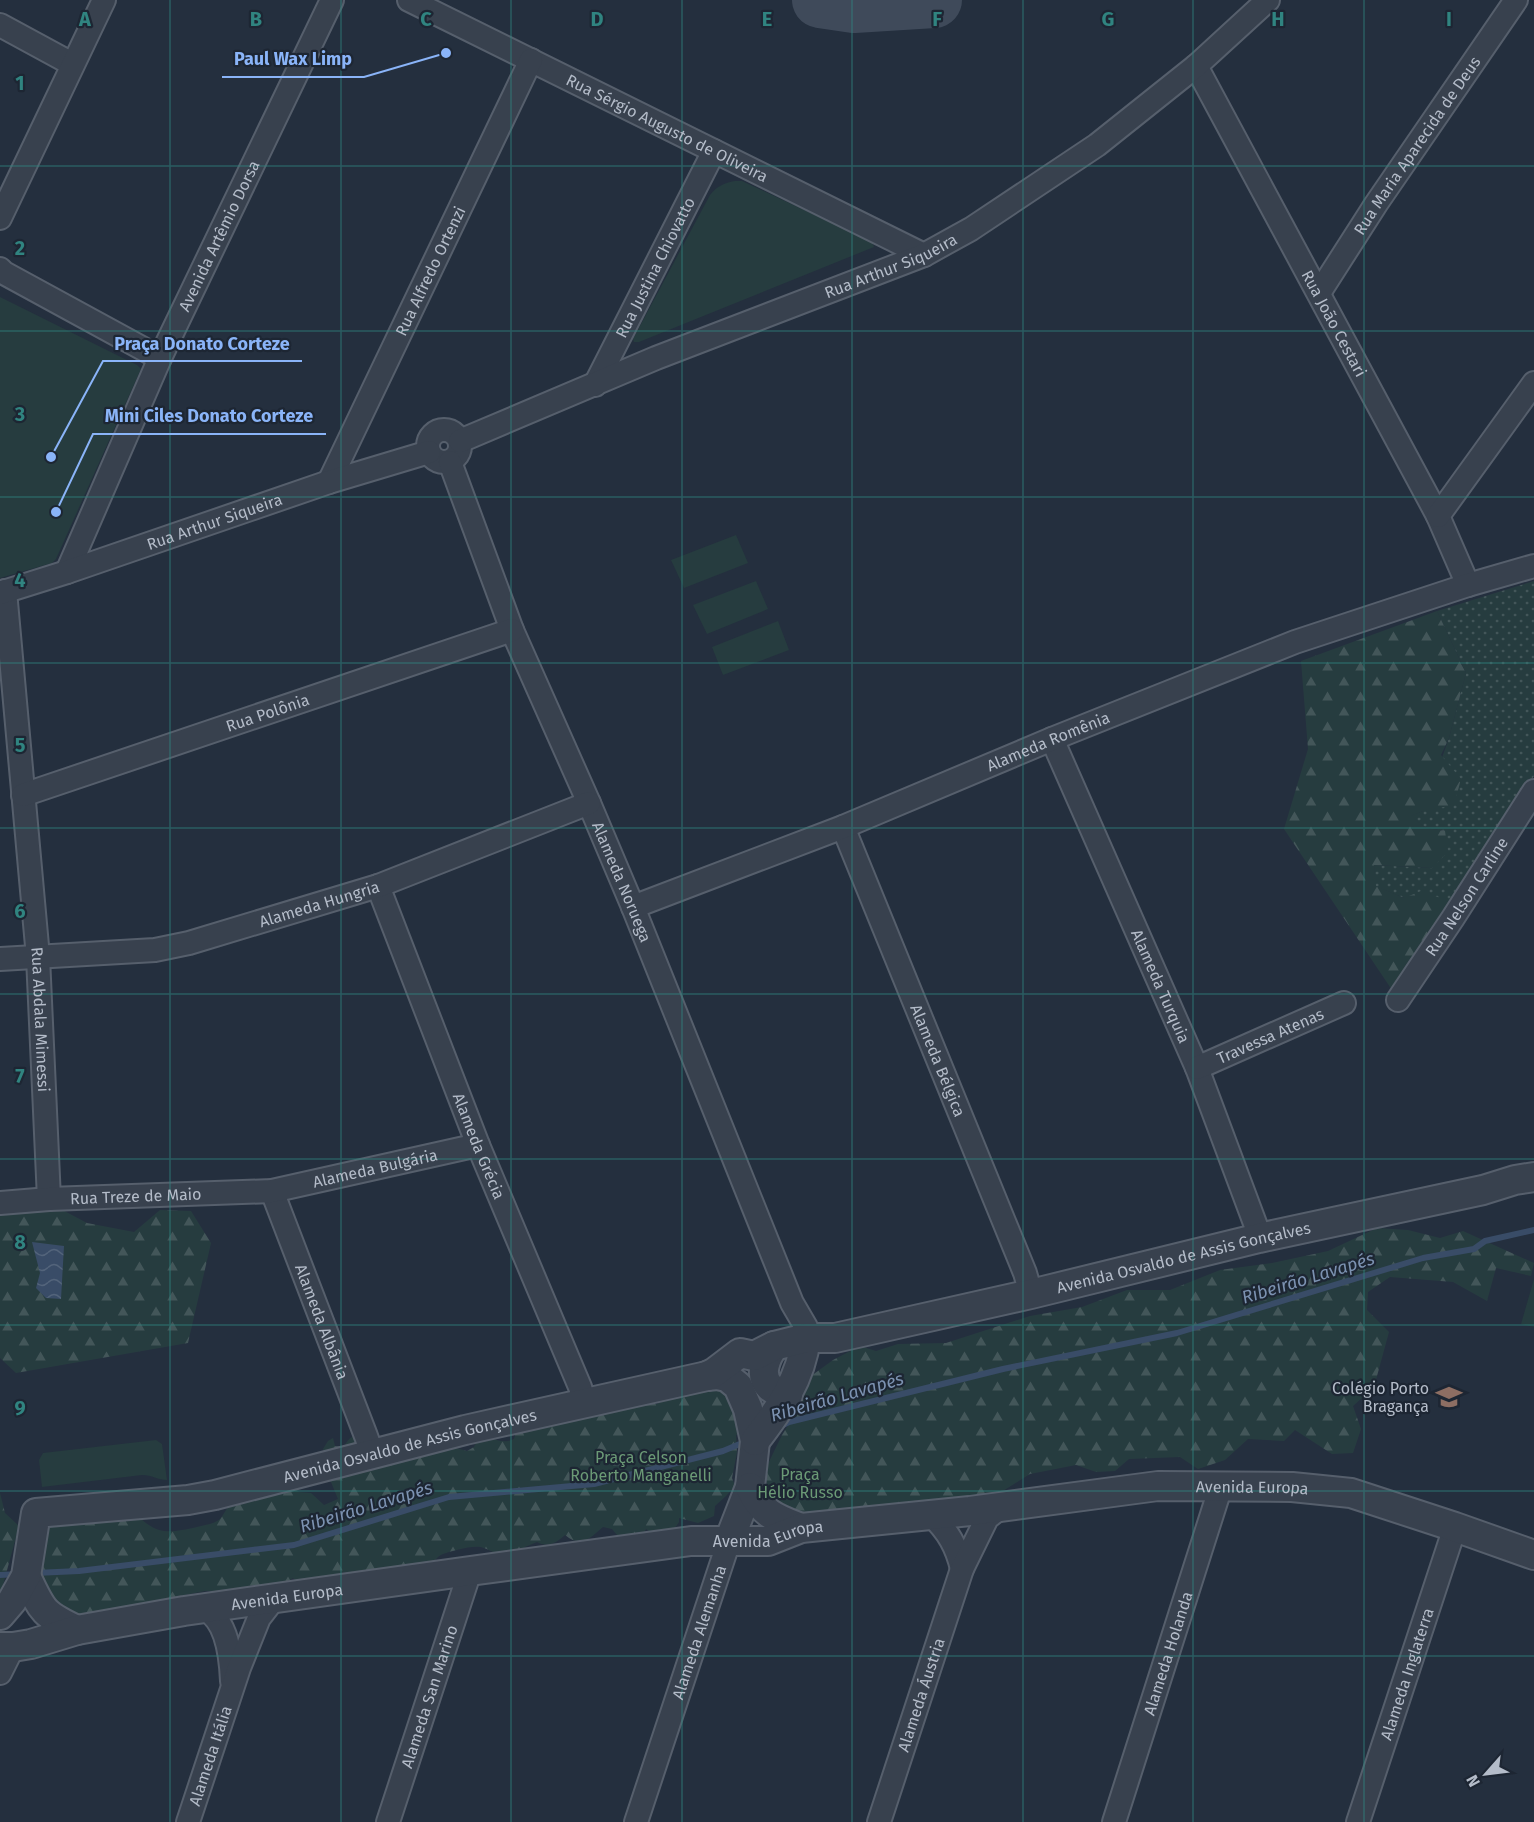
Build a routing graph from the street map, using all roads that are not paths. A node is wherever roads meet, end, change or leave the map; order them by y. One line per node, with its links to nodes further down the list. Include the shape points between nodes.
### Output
1 (104, 0): 8 (street)
2 (332, 0): 15 (street, Avenida Artêmio Dorsa)
3 (409, 0): 7 (street, Rua Sérgio Augusto de Oliveira)
4 (1270, 2): 9 (street, Rua Arthur Siqueira)
5 (1512, 2): 14 (street, Rua Maria Aparecida de Deus)
6 (0, 25): 8 (street)
7 (531, 60): 10 (street, Rua Sérgio Augusto de Oliveira); 21 (street, Rua Alfredo Ortenzi)
8 (72, 64): 11 (street)
9 (1196, 66): 12 (street, Rua Arthur Siqueira, via 1097,145 971,229); 14 (street, Rua João Cestari)
10 (714, 151): 12 (street, Rua Sérgio Augusto de Oliveira); 17 (street, Rua Justina Chiovatto)
11 (0, 218)
12 (924, 255): 17 (street, Rua Arthur Siqueira)
13 (0, 269): 15 (street)
14 (1319, 293): 22 (street, Rua João Cestari)
15 (160, 358): 24 (street, Avenida Artêmio Dorsa)
16 (1534, 383): 22 (street)
17 (595, 385): 18 (street, Rua Arthur Siqueira)
18 (460, 441): 19 (street, via 447,430 436,432 429,441); 20 (street, via 460,451)
19 (429, 452): 20 (street, via 435,460); 21 (street, Rua Arthur Siqueira)
20 (450, 462): 27 (street, Alameda Noruega)
21 (329, 482): 24 (street, Rua Arthur Siqueira)
22 (1438, 516): 25 (street, Rua João Cestari)
23 (1534, 566): 25 (street, Alameda Romênia)
24 (67, 572): 26 (street, Rua Arthur Siqueira)
25 (1468, 585): 28 (street, Alameda Romênia, via 1295,642)
26 (2, 592): 30 (street, Rua Abdala Mimessi)
27 (513, 630): 30 (street, Rua Polônia); 31 (street, Alameda Noruega)
28 (1052, 739): 32 (street, Alameda Romênia); 39 (street, Alameda Turquia)
29 (1534, 791): 37 (street, Rua Nelson Carline)
30 (23, 795): 35 (street, Rua Abdala Mimessi)
31 (589, 804): 33 (street, Alameda Hungria); 34 (street, Alameda Noruega)
32 (843, 827): 34 (street, Alameda Romênia); 46 (street, Alameda Bélgica)
33 (378, 886): 35 (street, Alameda Hungria, via 166,948); 40 (street, Alameda Grécia)
34 (633, 907): 47 (street, Alameda Noruega)
35 (38, 957): 36 (street, Alameda Hungria); 43 (street, Rua Abdala Mimessi)
36 (0, 959)
37 (1398, 1000)
38 (1344, 1003): 39 (street, Travessa Atenas)
39 (1197, 1068): 45 (street, Alameda Turquia)
40 (478, 1145): 42 (street, Alameda Bulgária); 52 (street, Alameda Grécia)
41 (1534, 1177): 45 (street, Avenida Osvaldo de Assis Gonçalves)
42 (272, 1191): 43 (street, Rua Treze de Maio); 54 (street, Alameda Albânia)
43 (49, 1199): 44 (street, Rua Treze de Maio)
44 (0, 1203)
45 (1259, 1238): 46 (street, Avenida Osvaldo de Assis Gonçalves)
46 (1031, 1294): 49 (street, Avenida Osvaldo de Assis Gonçalves)
47 (792, 1303): 48 (street); 49 (street, Alameda Noruega, via 806,1327)
48 (774, 1346): 49 (street, Avenida Osvaldo de Assis Gonçalves); 50 (street, Avenida Osvaldo de Assis Gonçalves, via 754,1356 740,1353); 51 (street, via 765,1361 766,1380)
49 (805, 1347): 51 (street, Alameda Alemanha)
50 (707, 1376): 52 (street, Avenida Osvaldo de Assis Gonçalves); 53 (street, Alameda Alemanha, via 727,1377 738,1386)
51 (788, 1395): 53 (street, Alameda Alemanha)
52 (585, 1404): 54 (street, Avenida Osvaldo de Assis Gonçalves)
53 (758, 1432): 56 (street, Alameda Alemanha)
54 (372, 1453): 66 (street, Avenida Osvaldo de Assis Gonçalves, via 188,1500 36,1513)
55 (1221, 1486): 57 (street, Avenida Europa, via 1158,1486); 59 (street, Avenida Europa, via 1350,1493); 78 (street, Alameda Holanda)
56 (750, 1487): 60 (street, via 766,1512); 61 (street, via 741,1500); 62 (street, Alameda Alemanha)
57 (1001, 1507): 58 (street, Avenida Europa); 64 (street, Alameda Áustria, via 987,1518)
58 (931, 1515): 60 (street, Avenida Europa); 64 (street, via 950,1535)
59 (1455, 1527): 63 (street, Avenida Europa); 79 (street, Alameda Inglaterra)
60 (801, 1528): 62 (street, Avenida Europa, via 768,1541)
61 (691, 1541): 62 (street, Avenida Europa); 65 (street, Avenida Europa)
62 (729, 1541): 76 (street, Alameda Alemanha)
63 (1534, 1555)
64 (962, 1569): 77 (street, Alameda Áustria)
65 (470, 1571): 67 (street, Avenida Europa); 75 (street, Alameda San Marino)
66 (26, 1576): 69 (street); 70 (street, via 46,1613)
67 (273, 1600): 68 (street, Avenida Europa); 73 (street, Alameda Itália, via 259,1618)
68 (204, 1609): 70 (street, Avenida Europa); 73 (street, Alameda Itália, via 216,1618 225,1639)
69 (0, 1616)
70 (77, 1630): 71 (street, Avenida Europa)
71 (7, 1647): 72 (street)
72 (0, 1673)
73 (232, 1689): 74 (street, Alameda Itália)
74 (188, 1822)
75 (388, 1822)
76 (636, 1822)
77 (879, 1822)
78 (1114, 1822)
79 (1358, 1822)

